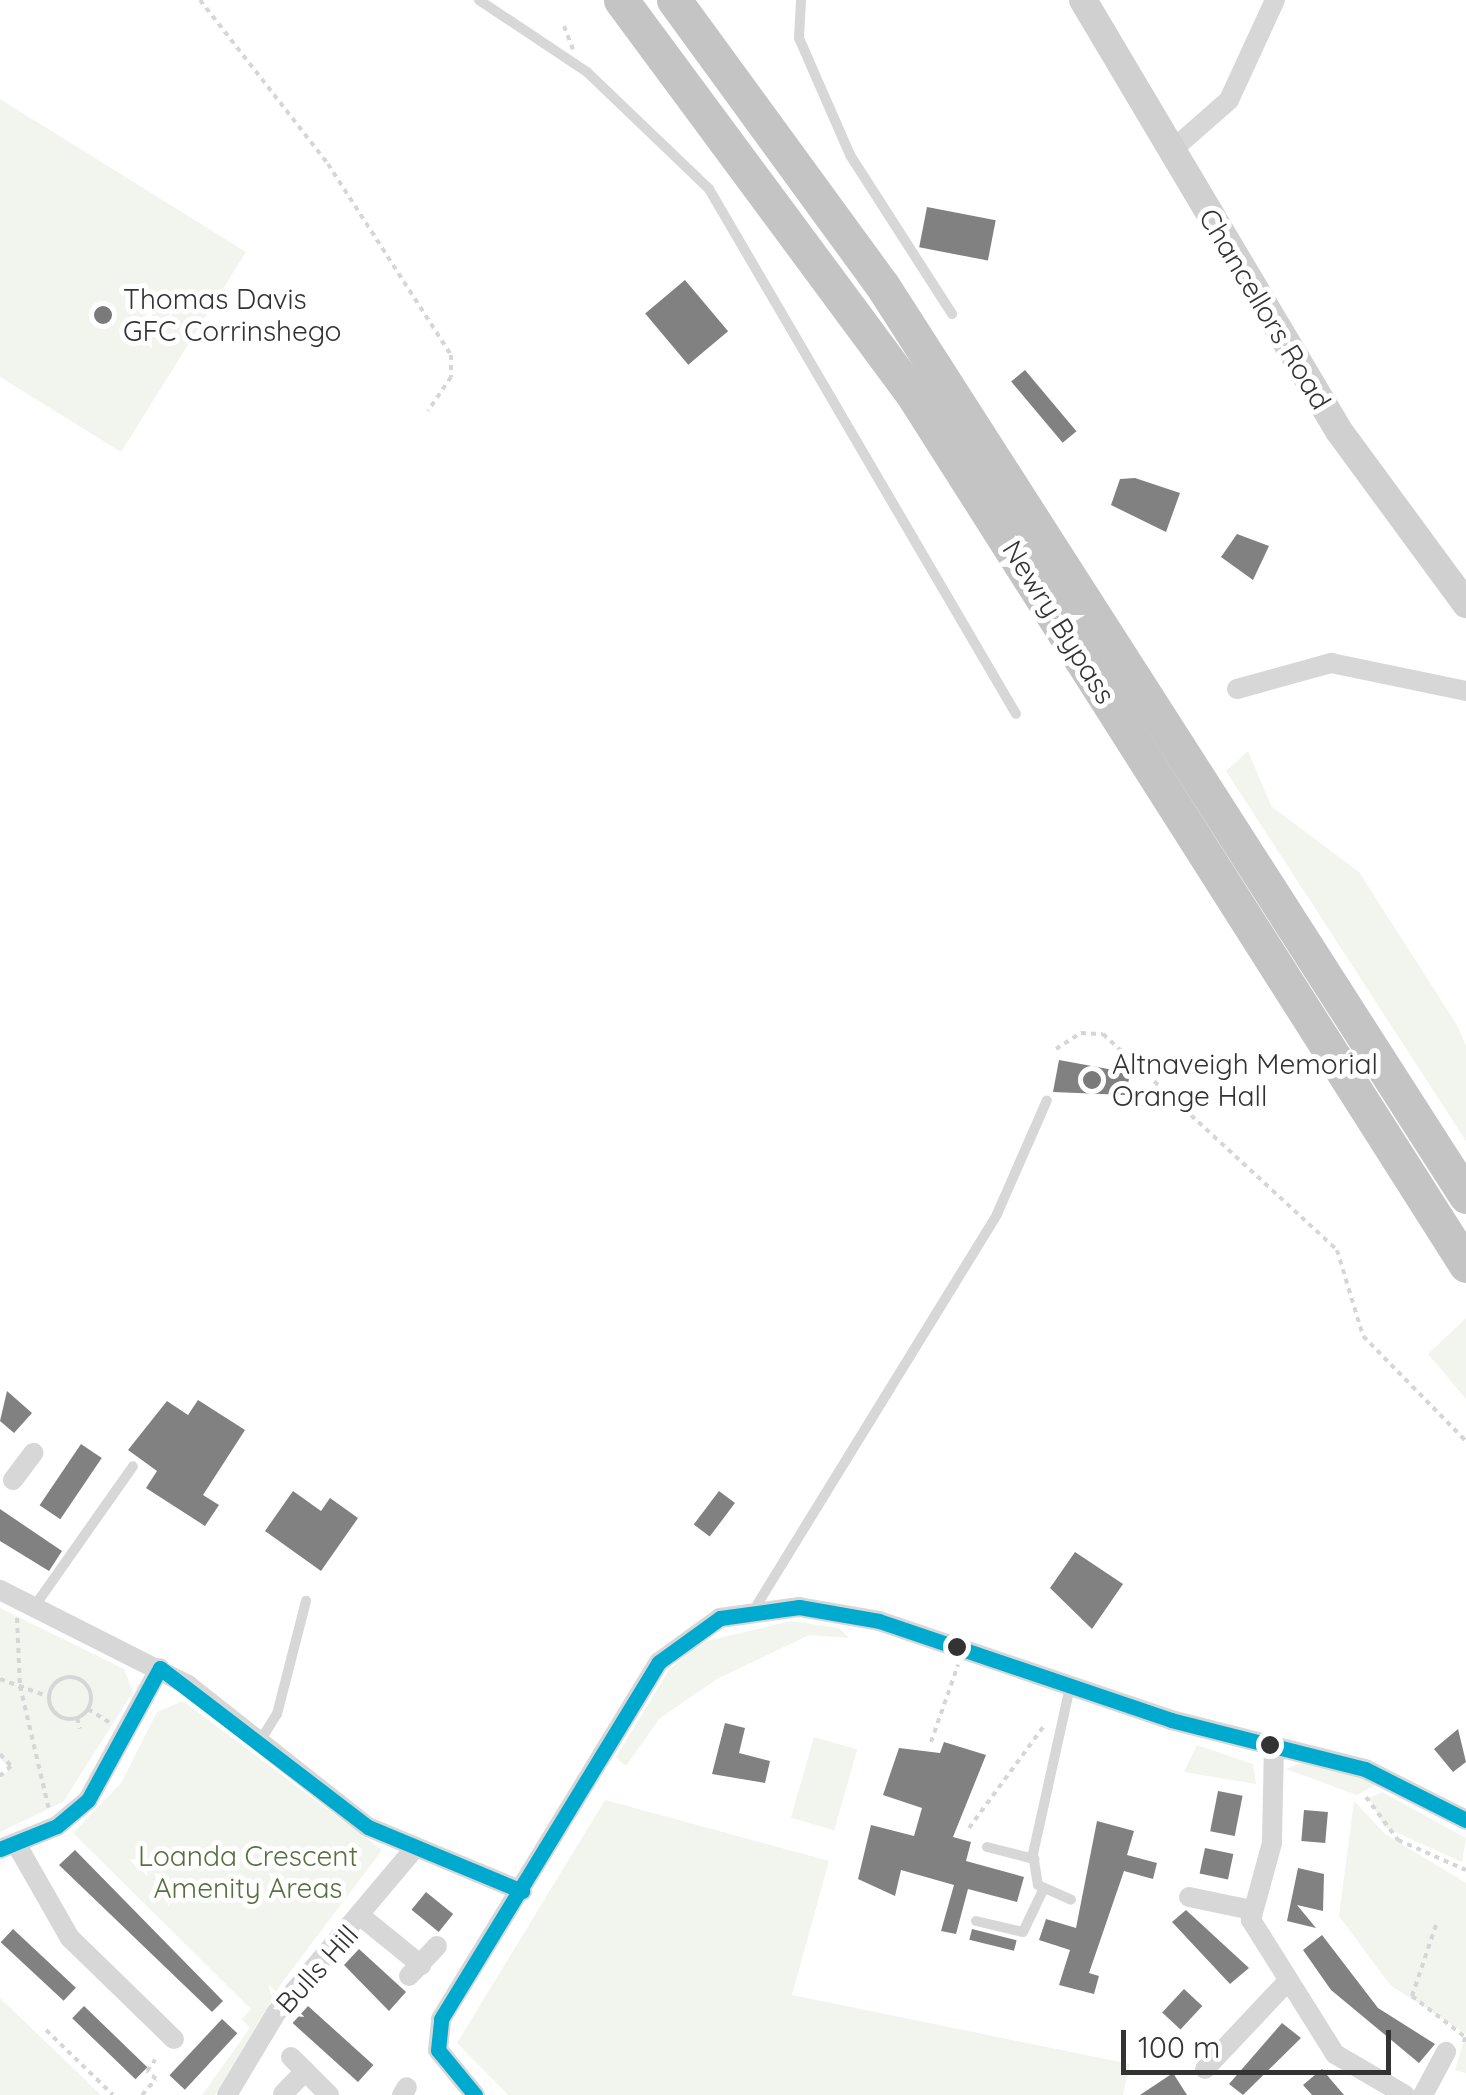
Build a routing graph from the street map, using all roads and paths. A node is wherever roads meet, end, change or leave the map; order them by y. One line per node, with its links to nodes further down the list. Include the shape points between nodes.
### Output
1 (200, 0): 12 (path, via 328,164 451,355 451,377)
2 (479, 0): 9 (lane)
3 (621, 0): 20 (highway, Newry Bypass, via 912,393)
4 (674, 0): 19 (highway, Newry Bypass, via 882,285)
5 (801, 0): 11 (lane, via 798,38 850,155)
6 (1083, 0): 10 (street, Chancellors Road)
7 (1275, 0): 10 (street, via 1229,100)
8 (564, 26): 9 (path)
9 (571, 59): 16 (lane, via 709,189)
10 (1171, 151): 13 (street, Chancellors Road, via 1378,493)
11 (952, 314)
12 (428, 411)
13 (1466, 604)
14 (1237, 689): 15 (street, via 1332,663)
15 (1466, 692)
16 (1016, 714)
17 (1056, 1048): 21 (path, via 1082,1033 1103,1034 1337,1250 1364,1336)
18 (1048, 1100): 27 (lane, via 997,1214)
19 (1466, 1196)
20 (1466, 1264)
21 (1466, 1441)
22 (33, 1453): 24 (street)
23 (134, 1466): 25 (lane)
24 (13, 1480)
25 (16, 1599): 29 (street); 31 (path)
26 (306, 1601): 39 (lane, via 278,1714)
27 (755, 1608): 32 (street, via 879,1622); 54 (street, via 702,1624 659,1662)
28 (958, 1665): 40 (path)
29 (160, 1668): 39 (street); 49 (street, via 88,1800)
30 (0, 1679): 31 (path)
31 (20, 1686): 33 (path); 45 (path)
32 (1070, 1687): 41 (street); 51 (lane)
33 (48, 1696): 34 (path, via 74,1677 89,1690); 35 (path, via 56,1714)
34 (88, 1709): 35 (path); 36 (path)
35 (76, 1718): 38 (path)
36 (114, 1724)
37 (1044, 1726): 47 (path)
38 (80, 1729)
39 (259, 1742): 50 (street, via 368,1826)
40 (932, 1742)
41 (1274, 1745): 46 (street, via 1364,1768); 57 (street, via 1272,1843)
42 (0, 1754): 43 (path, via 11,1766)
43 (0, 1776)
44 (1366, 1797): 52 (path, via 1398,1840)
45 (50, 1816)
46 (1466, 1820)
47 (968, 1828)
48 (987, 1847): 51 (lane)
49 (9, 1848): 64 (street, via 70,1938)
50 (416, 1848): 54 (street); 58 (street, Bulls Hill)
51 (1034, 1859): 53 (lane)
52 (1466, 1870)
53 (1044, 1890): 56 (lane); 59 (lane, via 1023,1932)
54 (522, 1892): 73 (street, via 436,2034 444,2063)
55 (1189, 1897): 57 (street)
56 (1071, 1900)
57 (1247, 1909): 62 (street)
58 (362, 1918): 61 (street, via 415,1970); 71 (street, Bulls Hill, via 276,2013)
59 (976, 1920)
60 (1436, 1926): 65 (path, via 1411,1987 1415,2002 1465,2037 1460,2060)
61 (437, 1946)
62 (1289, 1980): 67 (street); 74 (street, via 1336,2054)
63 (46, 2030): 69 (path)
64 (174, 2039)
65 (1446, 2052): 75 (street)
66 (155, 2060): 70 (path, via 147,2072 156,2079)
67 (1206, 2069)
68 (282, 2094): 72 (street, via 298,2064)
69 (114, 2095)
70 (142, 2095)
71 (228, 2095)
72 (329, 2095)
73 (475, 2095)
74 (1405, 2095)
75 (1424, 2095)

